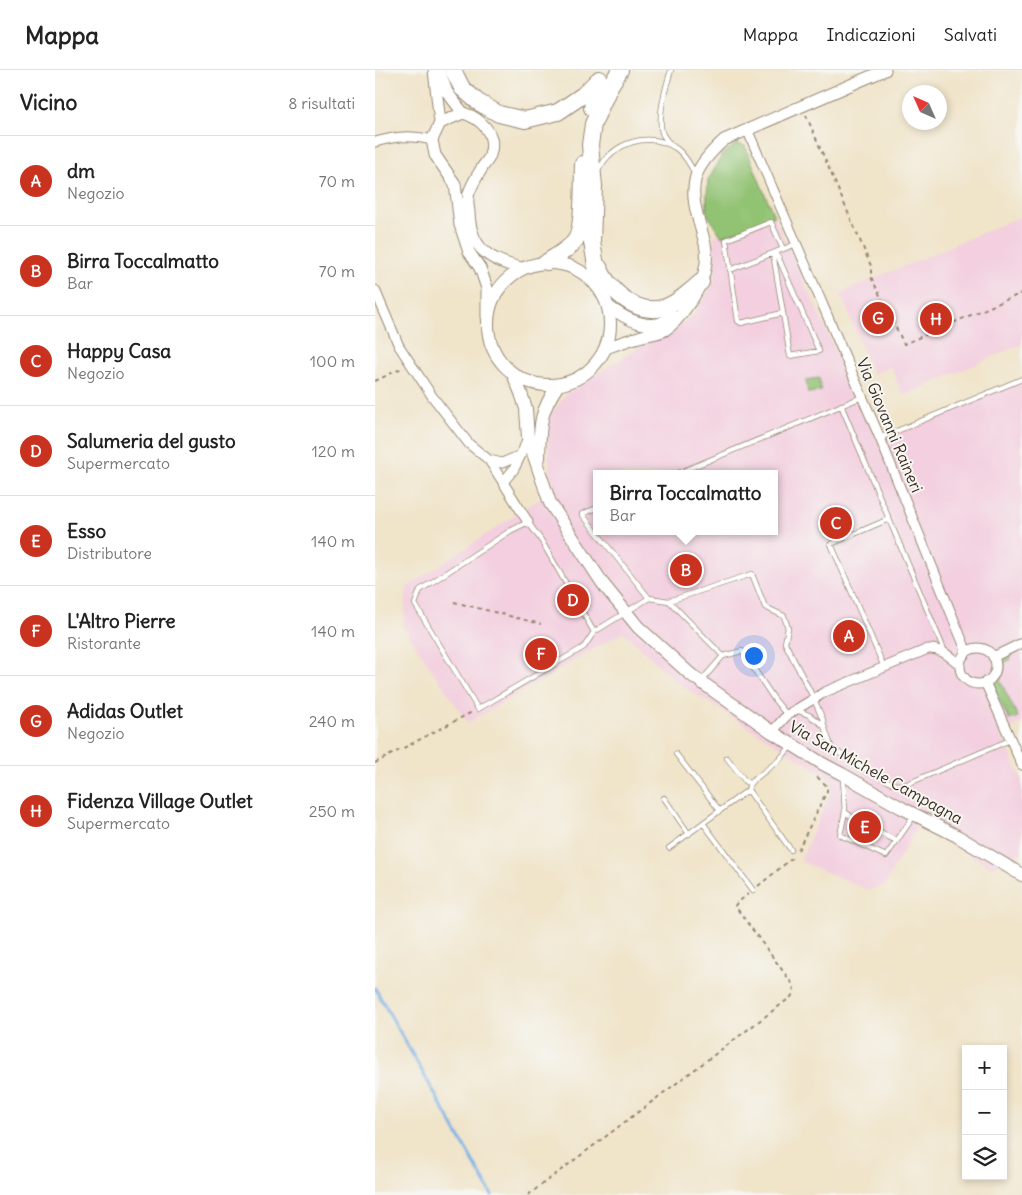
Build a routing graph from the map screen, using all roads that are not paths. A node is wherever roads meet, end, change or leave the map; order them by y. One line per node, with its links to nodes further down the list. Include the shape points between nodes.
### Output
1 (434, 70): 9 (street)
2 (439, 70): 8 (street, via 447,92)
3 (453, 70): 7 (highway, via 462,88 478,102 499,114 525,120 558,112 583,95)
4 (620, 70): 15 (highway, via 593,124)
5 (671, 70): 13 (lane, via 661,122 663,133)
6 (885, 70): 10 (street)
7 (602, 74): 20 (highway, via 583,134 581,227 575,240)
8 (463, 112): 9 (street); 21 (street, via 488,127 491,144 490,156 468,195 474,240 489,257)
9 (440, 123): 11 (street)
10 (747, 129): 14 (street, via 723,140); 16 (street, Via Giovanni Raineri)
11 (432, 140): 12 (street, via 413,136); 29 (street, Via San Michele Campagna, via 435,154 455,184 460,225 487,288)
12 (375, 142)
13 (672, 147): 14 (lane, via 678,150); 15 (lane, via 655,139 622,145 598,169)
14 (696, 176): 23 (street, via 696,215 706,258)
15 (594, 186): 19 (highway)
16 (796, 244): 17 (lane); 34 (street, Via Giovanni Raineri)
17 (783, 250): 18 (lane); 22 (lane, via 771,222 726,240)
18 (775, 252): 22 (lane); 27 (lane); 27 (lane, via 819,351 790,356)
19 (594, 255): 23 (highway, via 609,284 623,298 643,308 662,308); 24 (highway)
20 (547, 262): 21 (main road); 24 (main road, via 581,271)
21 (521, 268): 29 (main road, Via San Michele Campagna, via 493,298)
22 (729, 270): 27 (lane, via 738,321)
23 (701, 282): 28 (street)
24 (599, 284): 26 (main road, Via San Michele Campagna)
25 (375, 290): 39 (street, via 399,346 432,396 469,444)
26 (608, 306): 28 (street, via 623,316 645,323 657,324); 30 (main road, Via San Michele Campagna, via 611,325)
27 (783, 314)
28 (680, 316): 30 (street, via 663,331)
29 (487, 317): 31 (main road, Via San Michele Campagna, via 494,352)
30 (606, 348): 33 (main road, Via San Michele Campagna, via 594,367 576,380)
31 (513, 374): 33 (main road, Via San Michele Campagna, via 540,385); 36 (main road, Via San Michele Campagna, via 525,409)
32 (1022, 379): 37 (lane)
33 (558, 385): 40 (main road, Via San Michele Campagna, via 541,419)
34 (862, 396): 35 (lane); 37 (street, Via Giovanni Raineri)
35 (841, 406): 41 (lane); 44 (lane)
36 (528, 438): 38 (street); 40 (main road, Via San Michele Campagna)
37 (880, 438): 53 (street, Via Giovanni Raineri, via 927,549)
38 (521, 455): 39 (street, via 501,463); 42 (street)
39 (489, 460): 42 (street)
40 (538, 468): 50 (main road, Via San Michele Campagna, via 550,503)
41 (687, 470)
42 (504, 481): 45 (street)
43 (593, 510): 46 (lane, via 582,514)
44 (889, 519): 54 (lane); 58 (lane, via 831,544)
45 (529, 522): 51 (lane); 51 (lane, via 420,590 415,604 478,709 584,647)
46 (593, 528)
47 (599, 535): 48 (lane)
48 (649, 598): 49 (lane); 50 (lane)
49 (669, 601): 55 (lane); 61 (lane, via 751,574 765,607 784,616 788,628 785,643)
50 (626, 614): 51 (lane); 59 (main road, Via San Michele Campagna)
51 (593, 632)
52 (1022, 643): 56 (street)
53 (965, 652): 56 (street, via 982,648); 57 (street)
54 (945, 653): 57 (street); 58 (street, via 928,649)
55 (723, 656): 59 (lane); 62 (lane, via 742,651 774,699)
56 (993, 657): 60 (street, via 995,670)
57 (959, 664): 60 (street, via 959,670 970,683)
58 (884, 667): 61 (street)
59 (701, 682): 64 (main road, Via San Michele Campagna)
60 (985, 682): 65 (street)
61 (814, 699): 62 (street); 63 (lane)
62 (791, 712): 63 (lane, via 809,715); 64 (street)
63 (824, 726): 65 (lane, via 832,749 896,785 907,784)
64 (771, 732): 66 (main road, Via San Michele Campagna)
65 (1010, 740): 69 (street)
66 (793, 744): 70 (main road, Via San Michele Campagna); 71 (lane)
67 (676, 754): 74 (lane)
68 (727, 758): 71 (lane)
69 (1022, 765)
70 (842, 774): 75 (lane); 76 (main road, Via San Michele Campagna)
71 (750, 783): 72 (lane)
72 (747, 790): 74 (lane); 83 (lane)
73 (664, 798): 80 (lane)
74 (719, 811): 77 (lane)
75 (845, 812): 78 (lane); 81 (lane, via 840,834 886,856)
76 (915, 815): 81 (lane); 84 (main road, Via San Michele Campagna, via 957,836)
77 (703, 823): 80 (lane); 85 (lane)
78 (860, 823)
79 (870, 828): 81 (lane)
80 (689, 834): 82 (lane)
81 (897, 841)
82 (669, 848)
83 (791, 850)
84 (1020, 876)
85 (753, 890)

